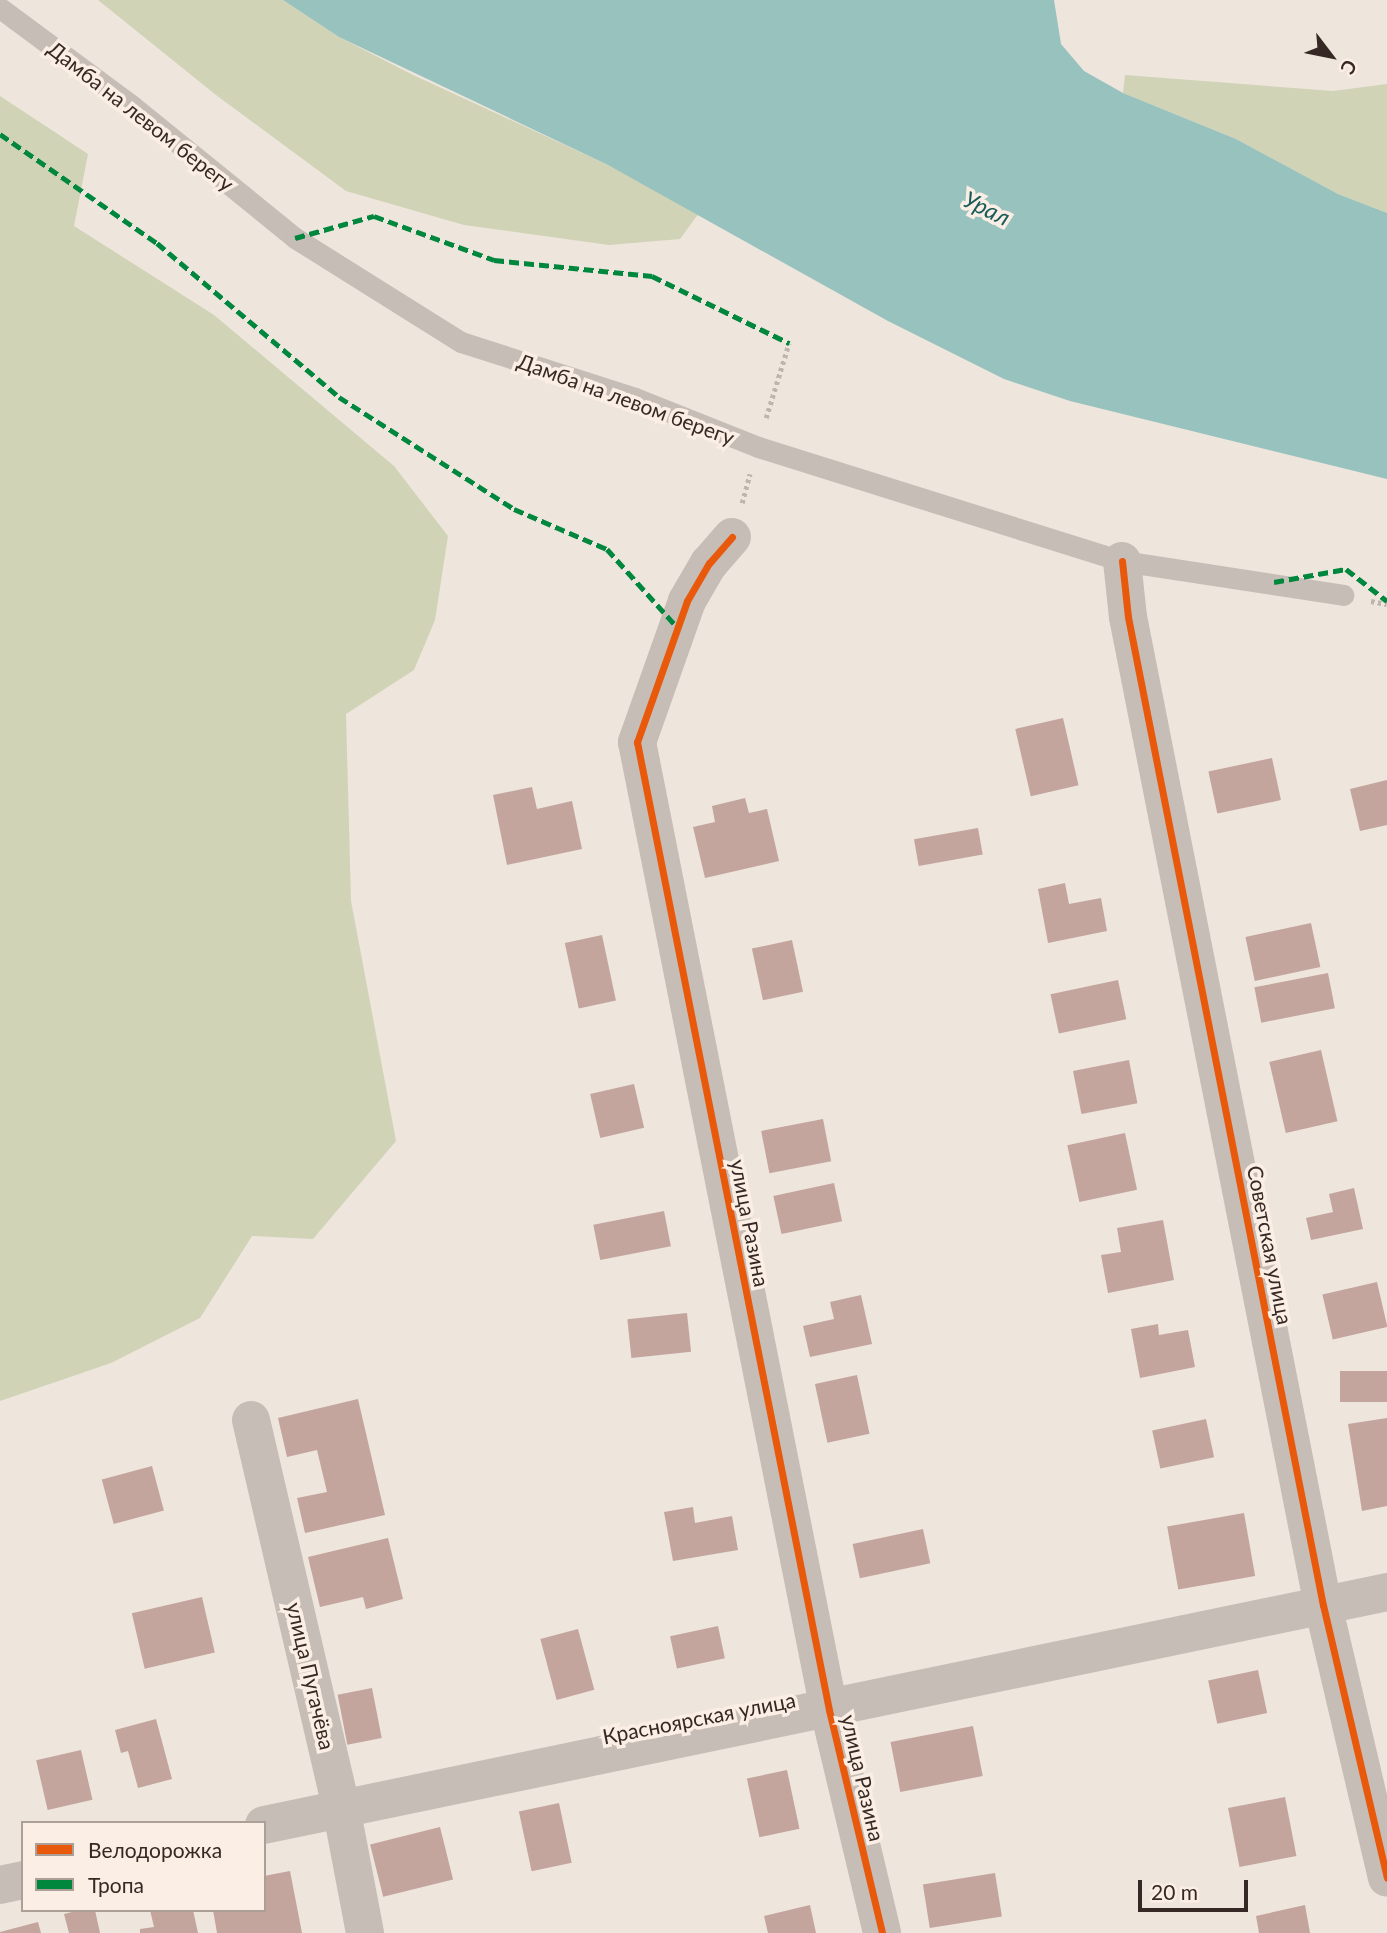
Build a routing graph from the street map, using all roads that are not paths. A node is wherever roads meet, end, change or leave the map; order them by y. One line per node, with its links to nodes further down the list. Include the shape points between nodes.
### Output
1 (0, 8): 3 (lane, Дамба на левом берегу, via 295,238 461,342 635,398 758,447)
2 (732, 537): 8 (street, улица Разина, via 709,563 687,601 637,742)
3 (1122, 561): 4 (lane, Дамба на левом берегу); 7 (street, Советская улица, via 1128,617)
4 (1343, 596)
5 (251, 1420): 9 (street, улица Пугачёва)
6 (1387, 1592): 7 (street, Красноярская улица)
7 (1323, 1605): 8 (street, Красноярская улица); 11 (street, Советская улица)
8 (828, 1710): 9 (street, Красноярская улица); 15 (street, улица Разина)
9 (341, 1807): 10 (street, Красноярская улица); 14 (street, улица Пугачёва)
10 (266, 1825)
11 (1387, 1878)
12 (21, 1880): 13 (street)
13 (0, 1885)
14 (365, 1933)
15 (882, 1933)

